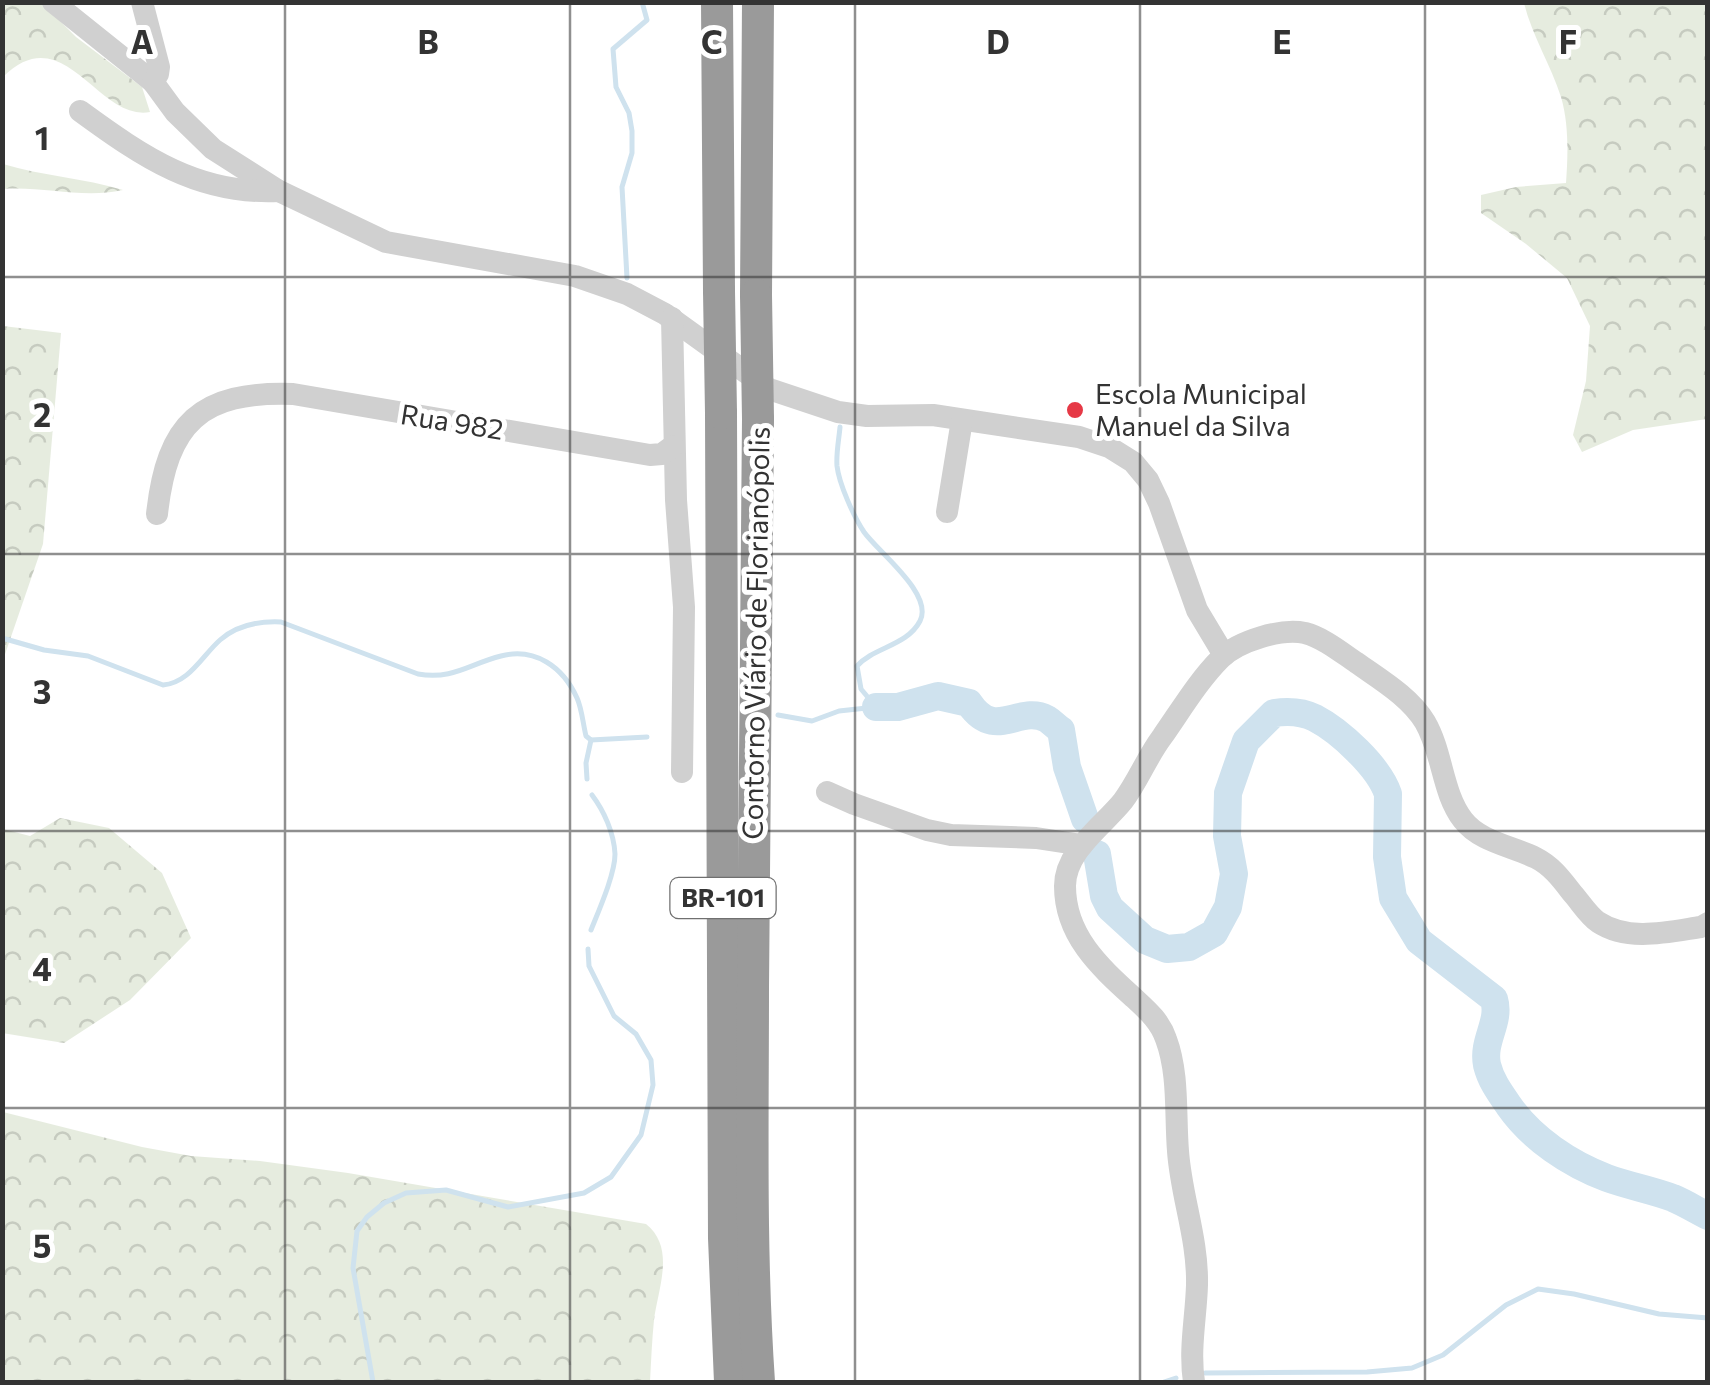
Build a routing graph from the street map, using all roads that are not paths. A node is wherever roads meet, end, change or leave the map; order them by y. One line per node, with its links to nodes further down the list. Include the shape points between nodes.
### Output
1 (53, 2): 5 (street)
2 (142, 2): 5 (street, via 159,66)
3 (717, 2): 18 (highway, Contorno Viário de Florianópolis / BR-101, bridge)
4 (758, 2): 19 (highway, Contorno Viário de Florianópolis / BR-101, bridge, via 753,1200)
5 (153, 82): 7 (street, via 212,149)
6 (80, 111): 7 (street, via 184,176 246,192)
7 (279, 191): 8 (street, via 386,242 575,276)
8 (672, 318): 9 (street, via 769,388 809,404 867,416); 10 (street)
9 (962, 420): 11 (street); 13 (street, via 1079,437 1134,462 1159,503 1196,610)
10 (674, 446): 12 (street, Rua 982, via 650,454 259,393 204,409 175,444); 14 (street, via 684,606)
11 (948, 512)
12 (158, 514)
13 (1224, 655): 16 (street, via 1153,749 1124,800); 17 (street, via 1285,632 1306,633 1335,648 1414,707 1440,757 1453,806 1478,834 1550,867 1610,929 1650,935)
14 (682, 772)
15 (826, 792): 16 (street, via 951,835)
16 (1082, 845): 20 (street, via 1065,884 1069,918 1104,971 1155,1017 1171,1057 1178,1153 1195,1240)
17 (1708, 924)
18 (730, 1382)
19 (760, 1382)
20 (1194, 1382)

